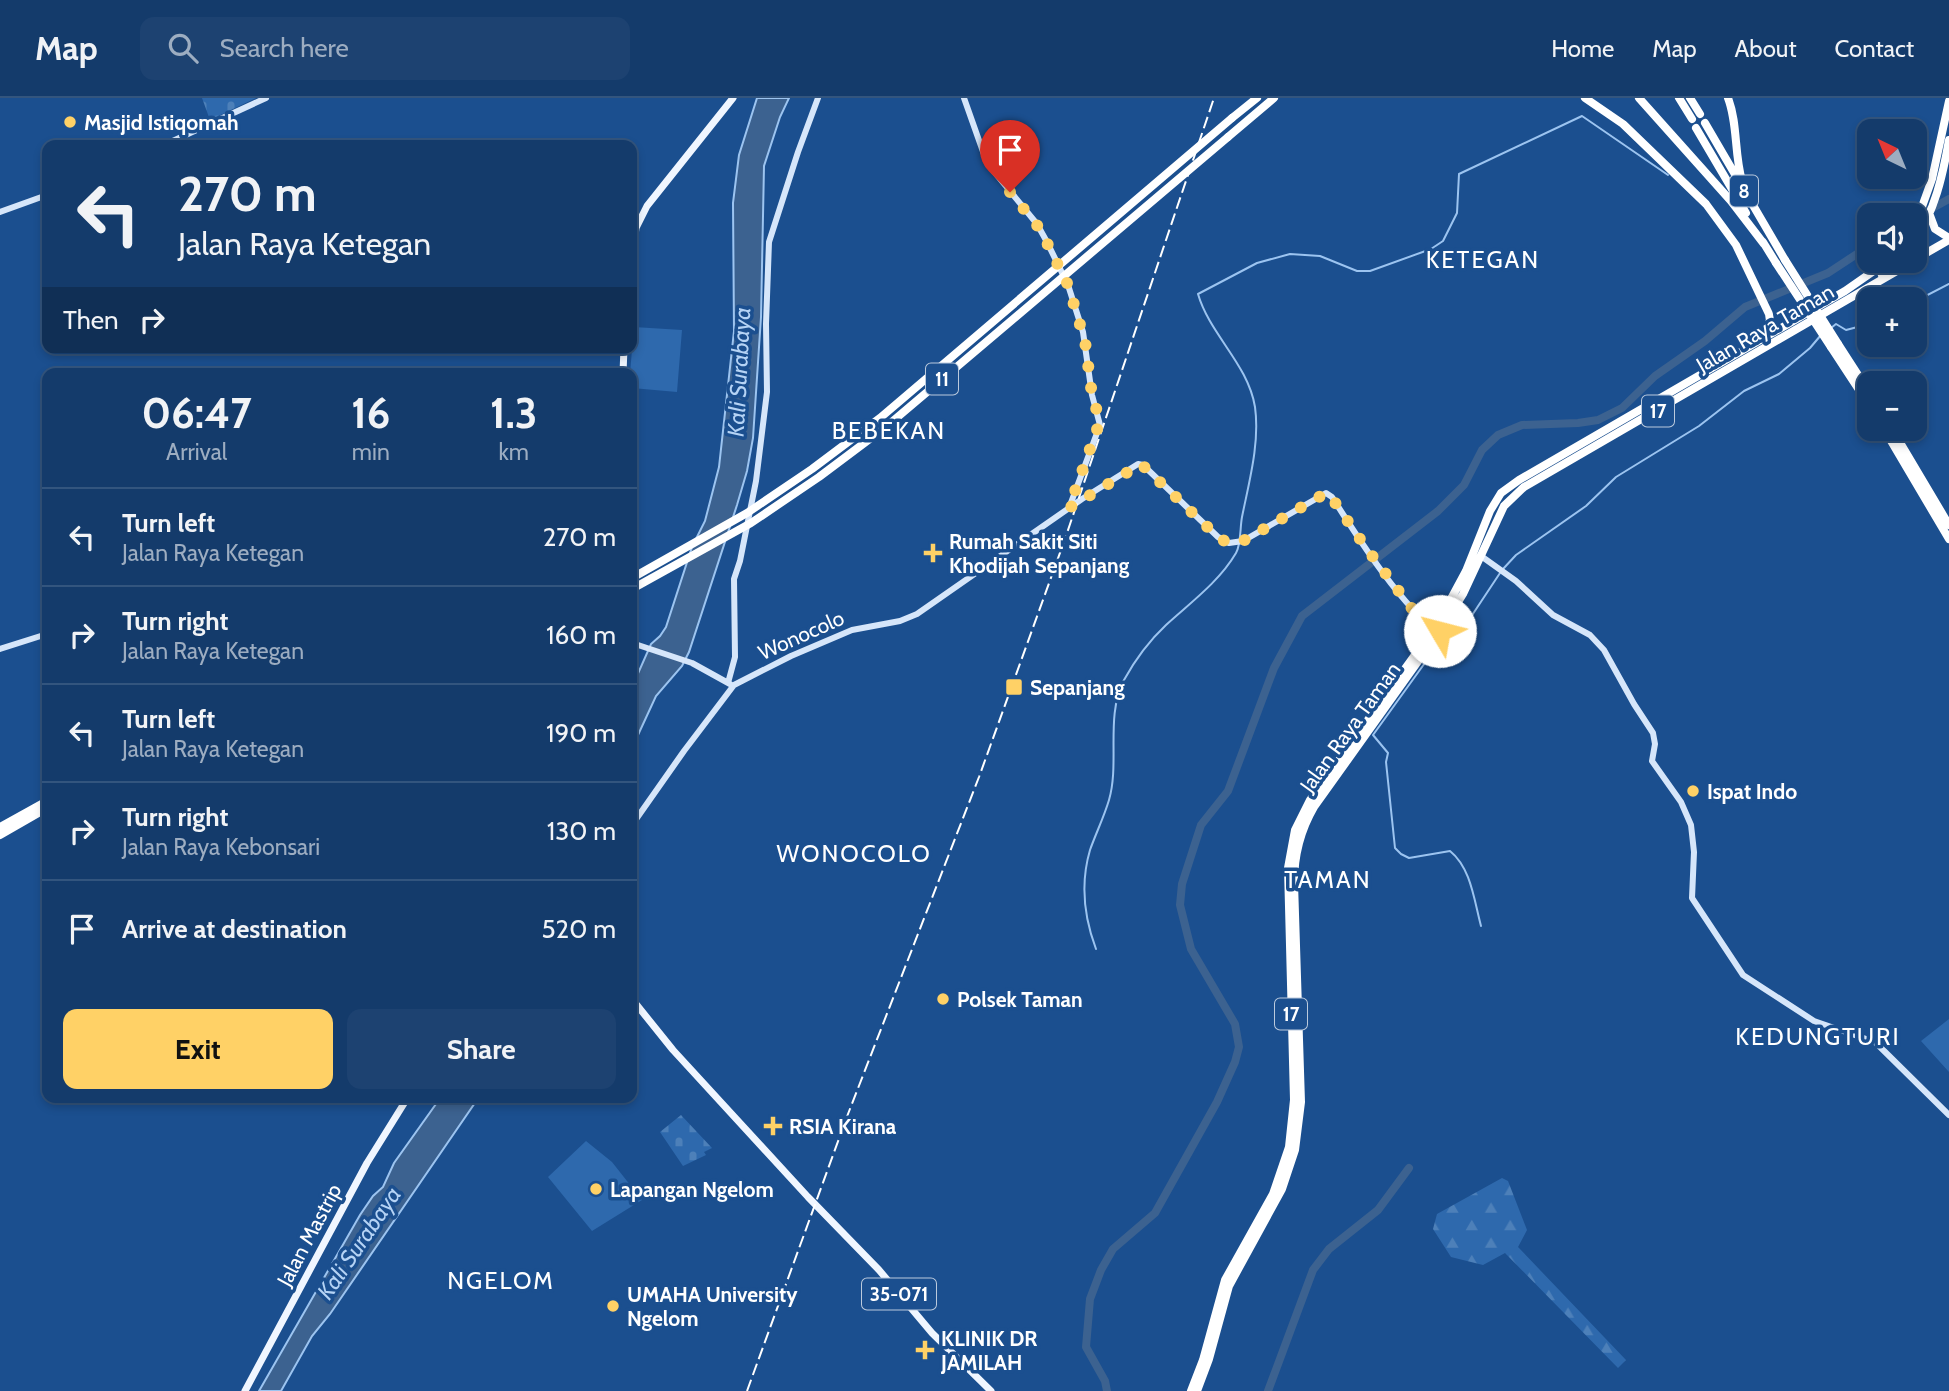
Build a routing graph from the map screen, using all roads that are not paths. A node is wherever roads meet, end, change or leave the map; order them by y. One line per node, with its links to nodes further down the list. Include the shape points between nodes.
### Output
1 (733, 98): 23 (main road, via 647,206)
2 (818, 98): 52 (main road, via 769,242 767,392 756,481 734,579)
3 (964, 98): 41 (main road, via 987,163 1037,224 1051,249 1083,332 1100,425)
4 (1249, 98): 15 (highway)
5 (1257, 98): 15 (highway, 11)
6 (1274, 98): 46 (highway, 11, bridge, via 867,440 751,523)
7 (1585, 98): 35 (highway, via 1623,124 1724,226 1767,305 1770,321)
8 (1639, 98): 16 (highway)
9 (1645, 98): 16 (highway)
10 (1679, 98): 25 (highway, 8)
11 (1690, 98): 19 (highway, 8)
12 (1727, 98): 19 (highway, via 1737,164)
13 (265, 99): 17 (main road)
14 (1949, 101): 21 (highway)
15 (1233, 115): 45 (highway, 11, bridge, via 880,418 747,513)
16 (1672, 138): 25 (highway)
17 (175, 140)
18 (1949, 140): 21 (highway, via 1939,187)
19 (1747, 195): 28 (highway, 8)
20 (42, 197): 22 (main road)
21 (1928, 210): 24 (highway, via 1935,229)
22 (0, 212)
23 (637, 226)
24 (1948, 237): 26 (highway); 27 (highway)
25 (1764, 244): 28 (highway, 8)
26 (1927, 248)
27 (1927, 252)
28 (1781, 261): 36 (highway, 8, bridge)
29 (1875, 273): 35 (highway, Jalan Raya Taman / 17)
30 (1881, 273): 32 (highway, 17)
31 (1893, 273): 33 (highway)
32 (1868, 287)
33 (1869, 287)
34 (1857, 294): 44 (highway, Jalan Raya Taman / 17, via 1524,487 1504,506)
35 (1756, 344): 47 (highway, Jalan Raya Taman / 17, via 1501,493)
36 (1835, 346): 37 (highway, 8); 38 (highway, 8)
37 (1857, 376)
38 (1857, 384)
39 (1891, 441): 43 (highway)
40 (1899, 441): 42 (highway)
41 (1068, 509): 47 (main road, Wonocolo, via 1141,464 1218,537 1237,543 1326,493 1416,614); 52 (main road, Wonocolo, via 917,614 852,630)
42 (1949, 525)
43 (1949, 539)
44 (1481, 556): 47 (highway, Jalan Raya Taman / 17); 60 (main road, via 1553,615 1590,635 1611,661 1653,733 1652,761 1691,824 1692,898 1743,975 1814,1021 1874,1042)
45 (637, 575)
46 (637, 586)
47 (1439, 626): 51 (highway, Jalan Raya Taman / 17)
48 (42, 636): 50 (main road)
49 (637, 645): 52 (main road, via 692,663)
50 (0, 649)
51 (1420, 653): 63 (highway, Jalan Raya Taman / 17, via 1310,800 1295,830 1287,867 1294,1100 1289,1147 1273,1194 1225,1280); 64 (highway, Jalan Raya Taman / 17, via 1314,807 1300,835 1294,883 1301,1102 1295,1150 1282,1189 1229,1286)
52 (731, 684): 55 (main road)
53 (42, 804): 56 (highway)
54 (42, 811): 57 (highway)
55 (637, 818)
56 (0, 827)
57 (0, 835)
58 (637, 1005): 62 (main road, 35-071, via 932,1333)
59 (404, 1103): 61 (main road, Jalan Mastrip)
60 (1949, 1115)
61 (245, 1391)
62 (991, 1391)
63 (1191, 1391)
64 (1197, 1391)

